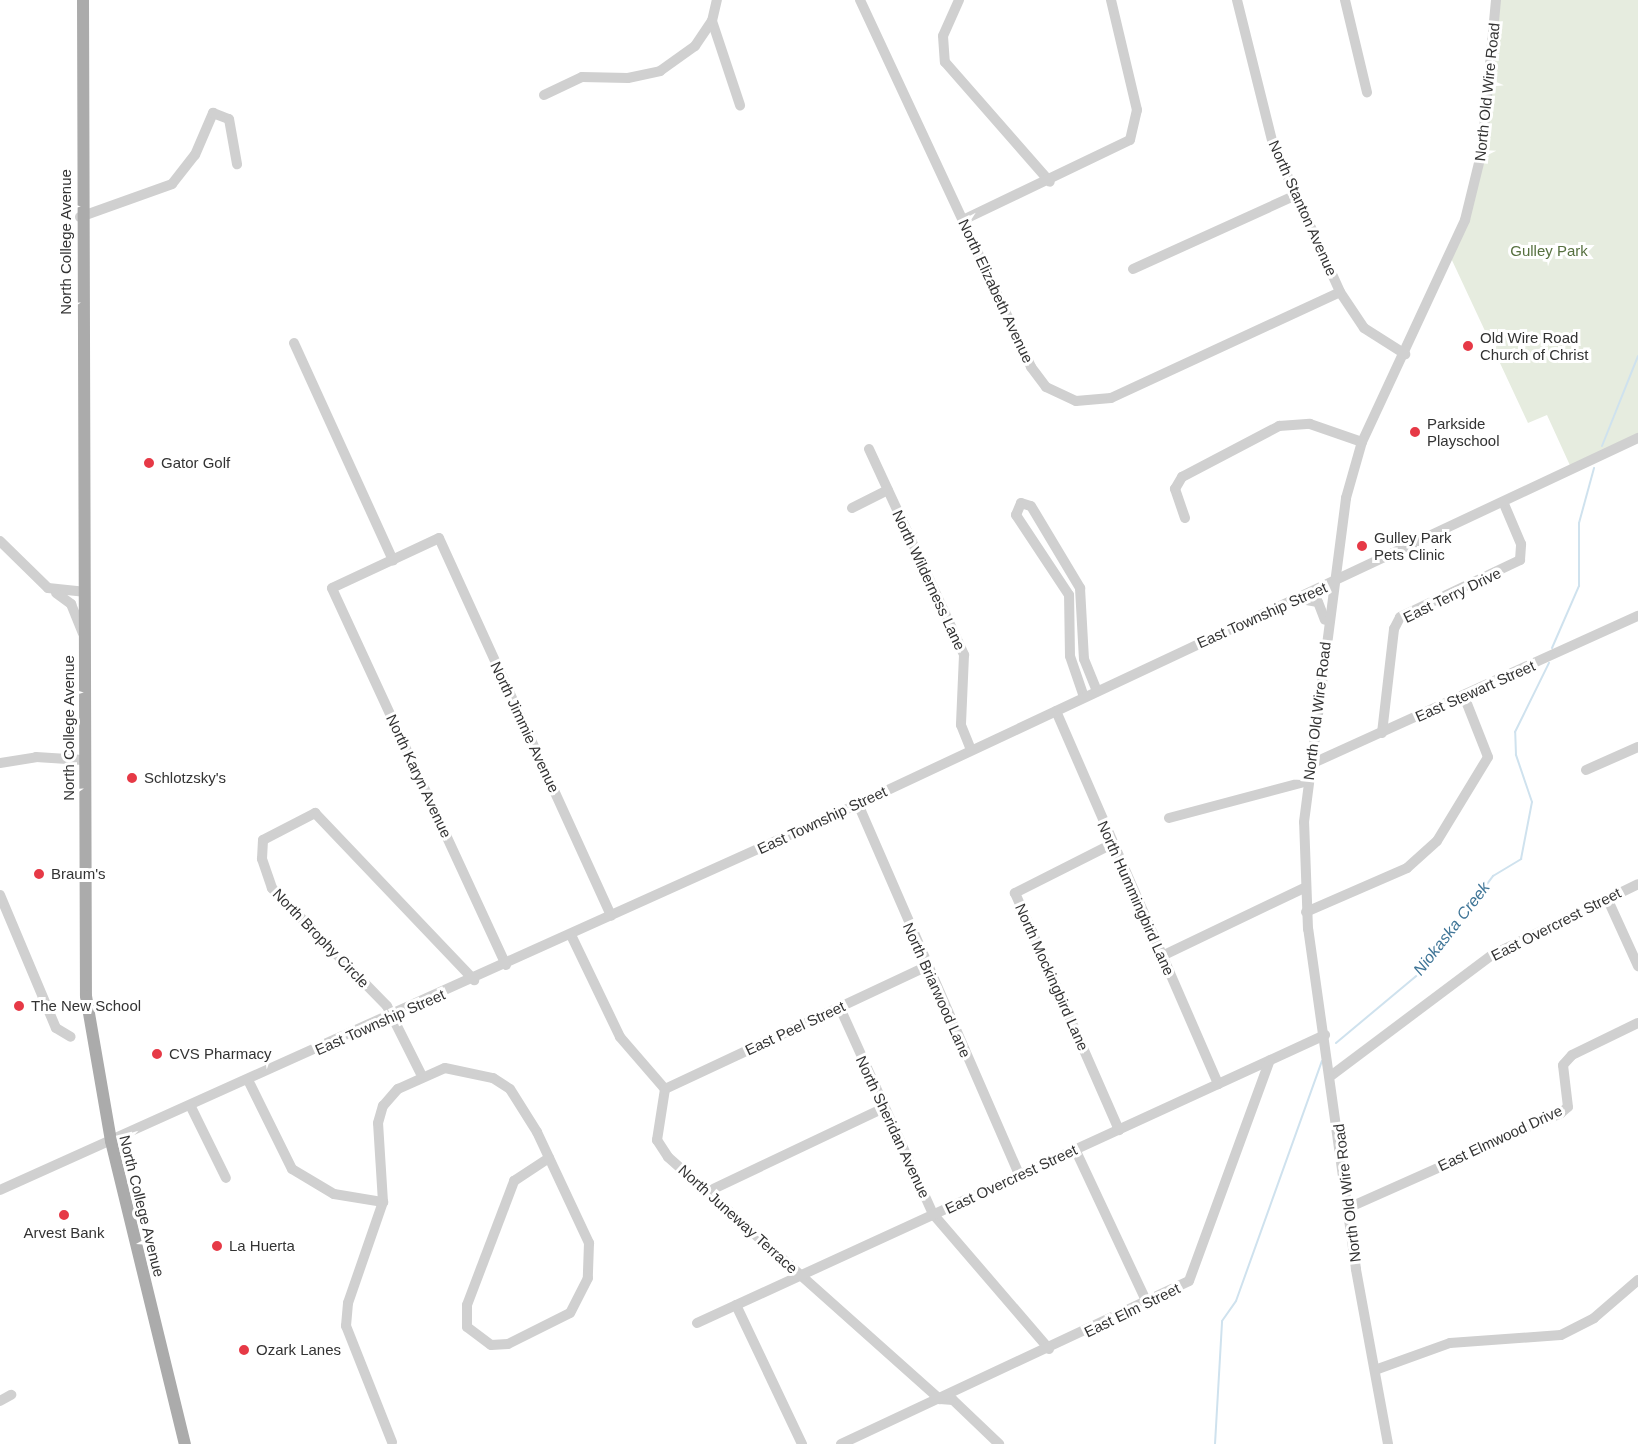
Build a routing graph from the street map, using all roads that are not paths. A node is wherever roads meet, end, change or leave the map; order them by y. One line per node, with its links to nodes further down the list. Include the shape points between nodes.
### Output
1 (83, 0): 16 (main road, North College Avenue)
2 (717, 0): 9 (street)
3 (860, 0): 17 (street, North Elizabeth Avenue)
4 (958, 0): 14 (street, via 943,36 945,62)
5 (1111, 0): 14 (street, via 1137,110 1130,140)
6 (1237, 0): 15 (street, North Stanton Avenue, via 1273,144)
7 (1345, 0): 10 (street)
8 (1496, 0): 21 (street, North Old Wire Road, via 1479,170 1450,256)
9 (712, 21): 11 (street, via 695,46 660,71 628,78 582,77); 12 (street)
10 (1367, 92)
11 (544, 95)
12 (740, 105)
13 (237, 164): 16 (street, via 229,119 213,113 195,155 172,184)
14 (1050, 182): 17 (street)
15 (1296, 195): 18 (street); 19 (street, North Stanton Avenue)
16 (80, 217): 33 (main road, North College Avenue)
17 (963, 220): 19 (street, North Elizabeth Avenue, via 1031,367 1046,387 1076,401 1111,398)
18 (1133, 269)
19 (1340, 292): 21 (street, North Stanton Avenue, via 1364,328)
20 (294, 343): 30 (street)
21 (1405, 354): 23 (street, North Old Wire Road)
22 (1638, 438): 26 (street, East Township Street)
23 (1362, 442): 28 (street, via 1310,424 1280,426 1182,477 1176,496); 31 (street, North Old Wire Road)
24 (869, 448): 25 (street, North Wilderness Lane)
25 (888, 490): 27 (street); 44 (street, North Wilderness Lane, via 964,655 961,725)
26 (1504, 504): 31 (street, East Township Street); 42 (street, East Terry Drive, via 1521,544 1520,560 1400,617 1394,629)
27 (852, 508)
28 (1185, 518)
29 (0, 541): 32 (street)
30 (393, 560): 58 (street, North Jimmie Avenue, via 439,538); 61 (street, North Karyn Avenue, via 332,588)
31 (1333, 583): 34 (street, East Township Street); 36 (street, North Old Wire Road)
32 (54, 591): 33 (street); 37 (street, via 71,604)
33 (84, 592): 37 (main road, North College Avenue)
34 (1294, 599): 36 (street, via 1318,602); 38 (street, East Township Street)
35 (1638, 616): 39 (street, East Stewart Street)
36 (1327, 629): 47 (street, North Old Wire Road)
37 (84, 635): 45 (main road, North College Avenue)
38 (1097, 691): 40 (street, East Township Street); 40 (street, via 1084,658 1080,588 1031,506 1021,503 1016,515 1069,595 1070,656)
39 (1464, 696): 42 (street, East Stewart Street); 57 (street, via 1488,757 1437,841 1407,868)
40 (1084, 697): 41 (street, East Township Street)
41 (1056, 711): 44 (street, East Township Street); 52 (street, North Hummingbird Lane)
42 (1382, 733): 47 (street, East Stewart Street)
43 (1638, 747): 48 (street)
44 (971, 750): 50 (street, East Township Street)
45 (83, 760): 46 (street, via 36,757); 79 (main road, North College Avenue, via 86,996)
46 (0, 763)
47 (1311, 764): 49 (street, North Old Wire Road)
48 (1586, 770)
49 (1308, 781): 51 (street); 54 (street, North Old Wire Road)
50 (858, 804): 58 (street, East Township Street); 63 (street, North Briarwood Lane)
51 (1169, 818)
52 (1112, 844): 60 (street, North Hummingbird Lane); 78 (street, North Mockingbird Lane, via 1020,886 1016,893)
53 (1638, 884): 56 (street, East Overcrest Street)
54 (1304, 888): 57 (street, North Old Wire Road); 60 (street)
55 (0, 895): 69 (street, via 56,1028)
56 (1607, 898): 62 (street); 71 (street, East Overcrest Street, via 1492,955)
57 (1306, 912): 68 (street, North Old Wire Road)
58 (611, 916): 59 (street, East Township Street)
59 (571, 935): 61 (street, East Township Street); 75 (street, via 620,1037)
60 (1162, 956): 74 (street, North Hummingbird Lane)
61 (506, 965): 64 (street, East Township Street)
62 (1638, 966)
63 (926, 967): 65 (street, East Peel Street); 82 (street, North Briarwood Lane)
64 (474, 980): 66 (street, East Township Street); 66 (street, North Brophy Circle, via 315,813 263,840 269,883)
65 (840, 1008): 75 (street, East Peel Street); 77 (street, North Sheridan Avenue)
66 (395, 1016): 72 (street); 73 (street, East Township Street)
67 (1638, 1023): 87 (street, East Elmwood Drive, via 1572,1055 1563,1065 1568,1107 1561,1113)
68 (1325, 1035): 70 (street, East Overcrest Street); 71 (street, North Old Wire Road)
69 (71, 1037)
70 (1270, 1060): 74 (street, East Overcrest Street); 91 (street, East Elm Street, via 1196,1272 1180,1289)
71 (1332, 1075): 87 (street, North Old Wire Road)
72 (422, 1076): 81 (street, via 445,1068 468,1070 510,1089); 86 (street, via 398,1089 383,1106 378,1123)
73 (249, 1082): 76 (street, East Township Street); 86 (street, via 292,1169 334,1194)
74 (1218, 1084): 78 (street, East Overcrest Street)
75 (665, 1089): 85 (street, North Juneway Terrace, via 657,1140 668,1157)
76 (191, 1107): 79 (street, East Township Street); 83 (street)
77 (884, 1108): 85 (street); 88 (street, North Sheridan Avenue)
78 (1119, 1130): 80 (street, East Overcrest Street)
79 (111, 1141): 84 (street, East Township Street); 101 (main road, North College Avenue)
80 (1075, 1149): 82 (street, East Overcrest Street); 91 (street)
81 (549, 1158): 81 (street, via 514,1181 467,1305 465,1321 477,1338 508,1344 564,1317 581,1297 591,1268 589,1243)
82 (1019, 1174): 88 (street, East Overcrest Street)
83 (226, 1179)
84 (0, 1190)
85 (709, 1191): 89 (street, North Juneway Terrace)
86 (383, 1202): 100 (street, via 348,1303 346,1326)
87 (1348, 1208): 95 (street, North Old Wire Road)
88 (933, 1214): 89 (street, East Overcrest Street); 94 (street, North Sheridan Avenue)
89 (802, 1276): 92 (street, East Overcrest Street); 97 (street, North Juneway Terrace)
90 (1638, 1280): 95 (street, via 1594,1318 1560,1335 1450,1343)
91 (1147, 1303): 94 (street, East Elm Street)
92 (736, 1305): 93 (street, East Overcrest Street); 102 (street)
93 (697, 1323)
94 (1049, 1349): 97 (street, East Elm Street)
95 (1375, 1370): 105 (street, North Old Wire Road)
96 (11, 1395): 98 (street)
97 (940, 1399): 99 (street, East Elm Street); 104 (street, North Juneway Terrace, via 953,1400)
98 (0, 1401)
99 (862, 1440): 103 (street, East Elm Street)
100 (392, 1442)
101 (185, 1444)
102 (802, 1444)
103 (841, 1444)
104 (999, 1444)
105 (1388, 1444)

